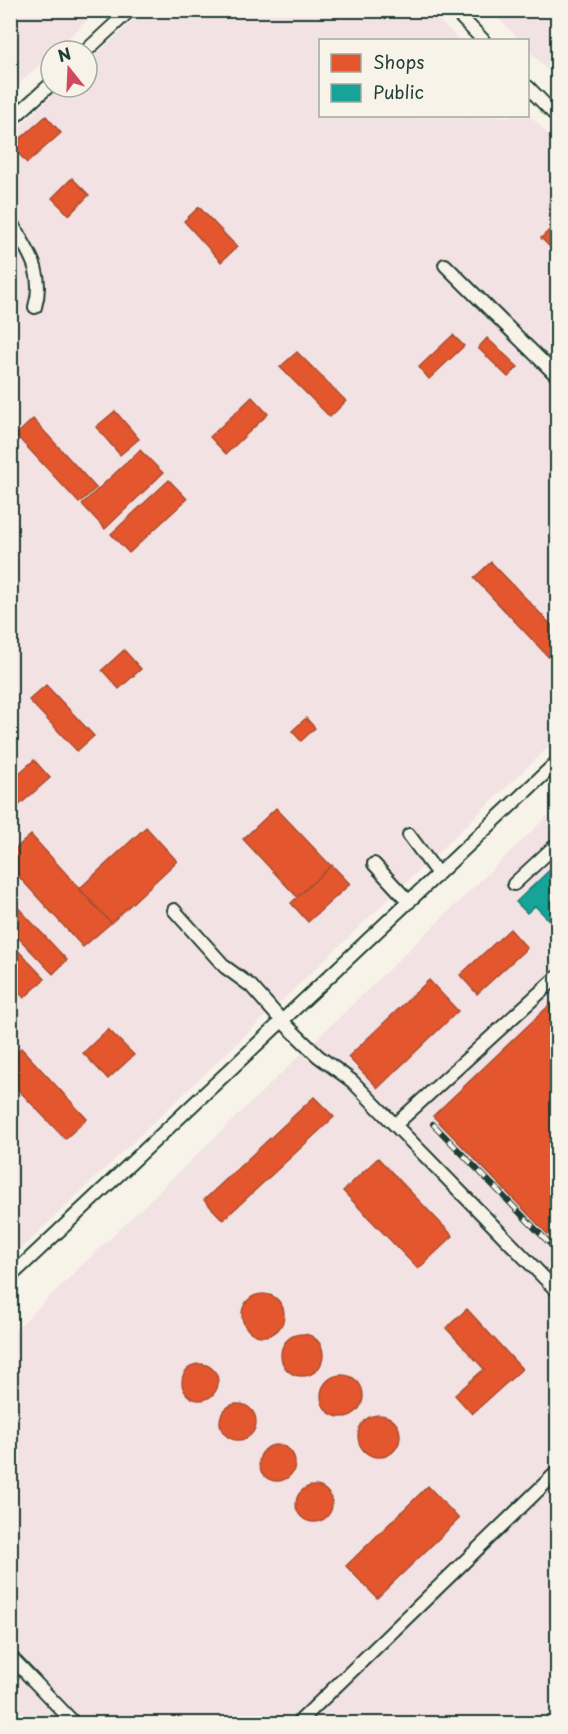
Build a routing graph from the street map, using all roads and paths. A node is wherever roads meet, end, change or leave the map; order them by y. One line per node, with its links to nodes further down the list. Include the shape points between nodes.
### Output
1 (130, 10): 3 (street)
2 (454, 10): 4 (street)
3 (99, 39)
4 (482, 39)
5 (529, 88): 7 (street)
6 (39, 95): 8 (street)
7 (558, 118)
8 (10, 121)
9 (12, 224): 11 (street, via 39,281)
10 (445, 265): 12 (street)
11 (35, 307)
12 (558, 377)
13 (558, 761): 17 (street)
14 (409, 836): 17 (street)
15 (558, 843): 18 (street)
16 (374, 864): 19 (street)
17 (438, 874): 19 (street)
18 (514, 884)
19 (409, 902): 22 (street)
20 (174, 910): 22 (street, via 225,967 251,986)
21 (558, 976): 23 (street)
22 (282, 1021): 23 (street, via 318,1056 352,1081); 24 (street)
23 (395, 1125): 25 (street)
24 (10, 1277)
25 (558, 1292)
26 (558, 1471): 29 (street)
27 (10, 1656): 28 (street)
28 (75, 1724)
29 (297, 1724)

